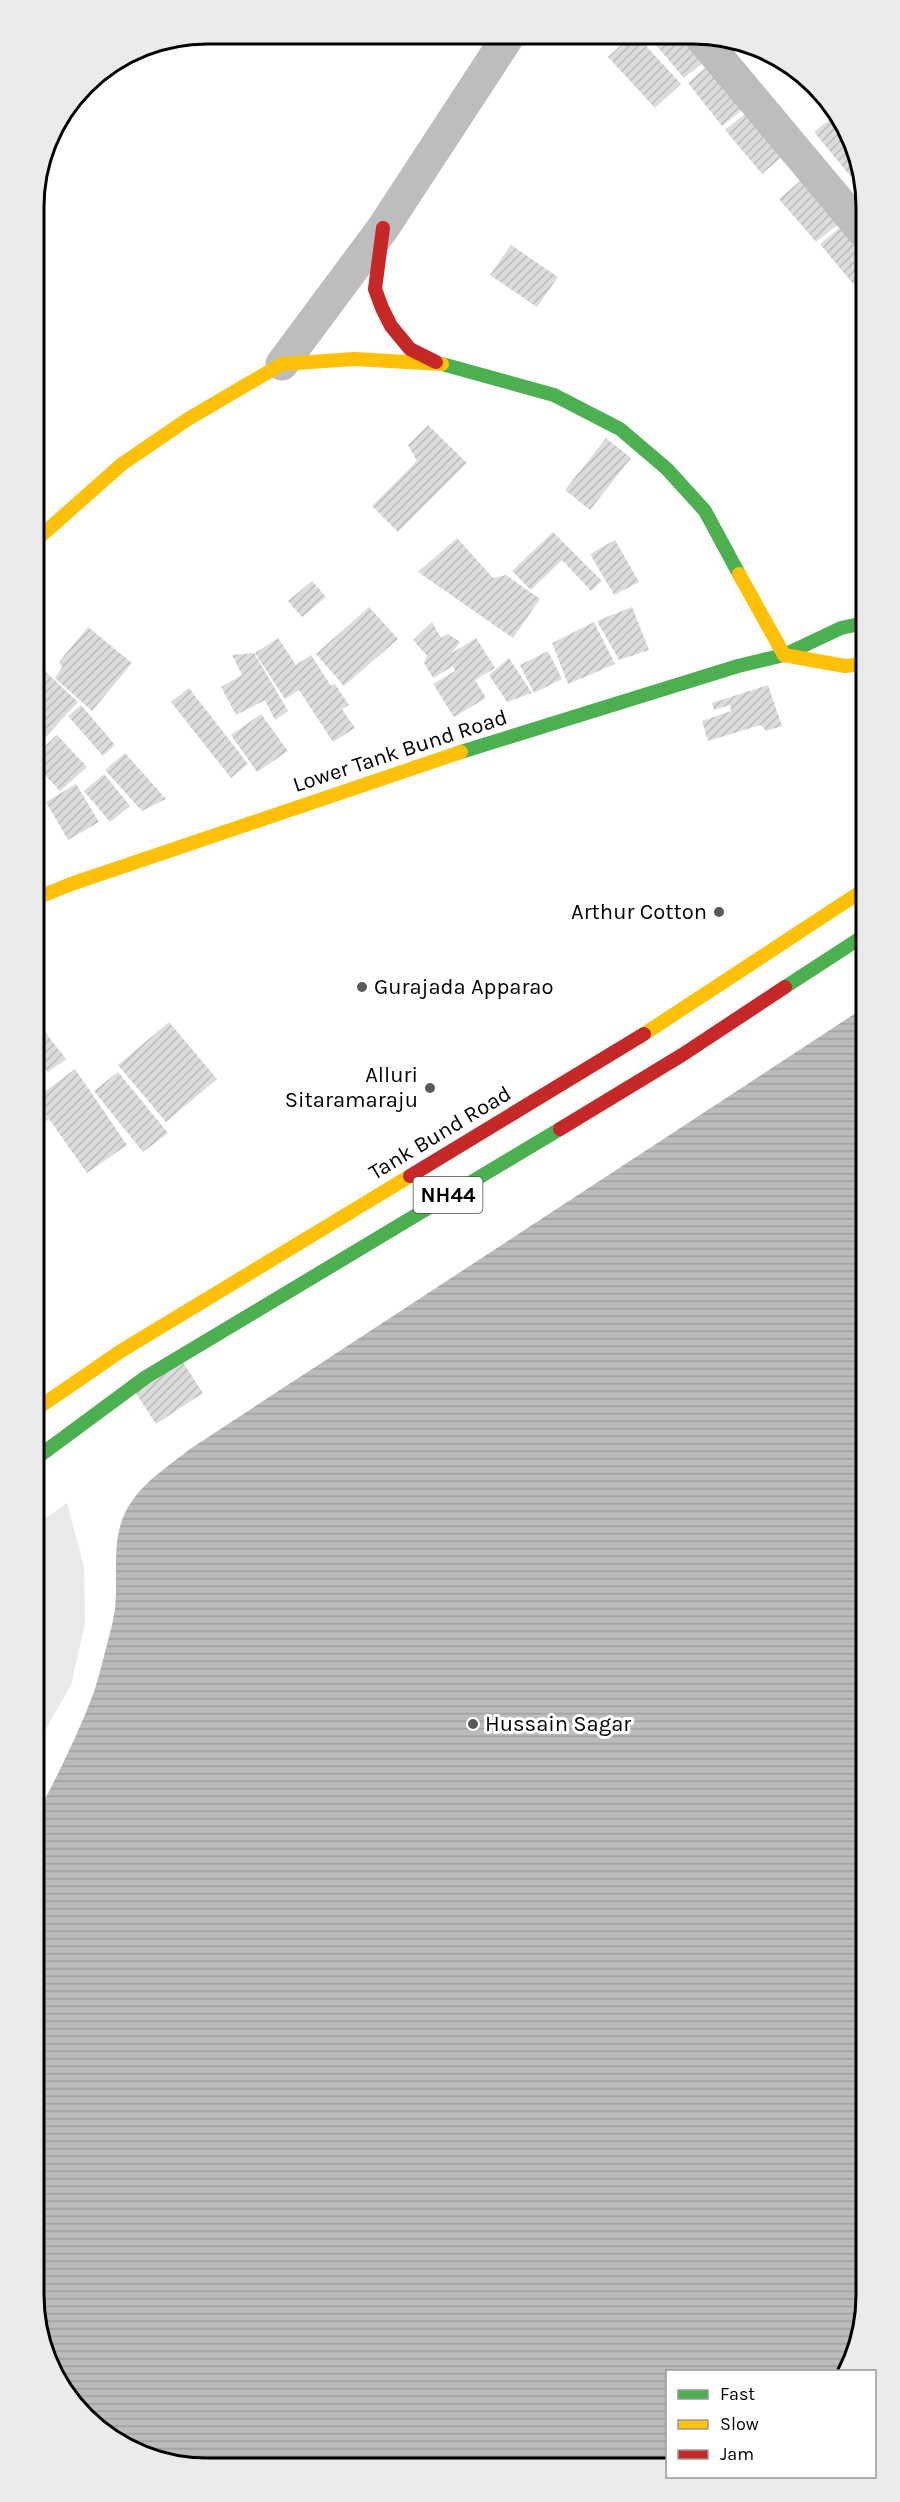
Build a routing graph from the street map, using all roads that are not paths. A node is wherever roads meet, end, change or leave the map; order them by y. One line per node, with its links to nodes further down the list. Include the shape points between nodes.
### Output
1 (503, 44): 4 (street)
2 (707, 44): 3 (street)
3 (856, 222)
4 (382, 228): 5 (main road, via 375,289 382,308 410,349); 6 (street)
5 (436, 362): 6 (main road, via 354,359); 9 (main road, via 554,395 620,429 667,468 705,511)
6 (282, 364): 7 (main road, via 188,419 122,464)
7 (44, 534)
8 (856, 625): 9 (main road, Lower Tank Bund Road)
9 (784, 655): 10 (main road, Lower Tank Bund Road); 11 (main road, Lower Tank Bund Road, via 424,763)
10 (856, 665)
11 (44, 895)
12 (856, 896): 14 (main road, Tank Bund Road / NH44, via 663,1022 131,1345)
13 (856, 941): 15 (main road, NH44, via 682,1055 146,1377)
14 (44, 1404)
15 (44, 1452)

